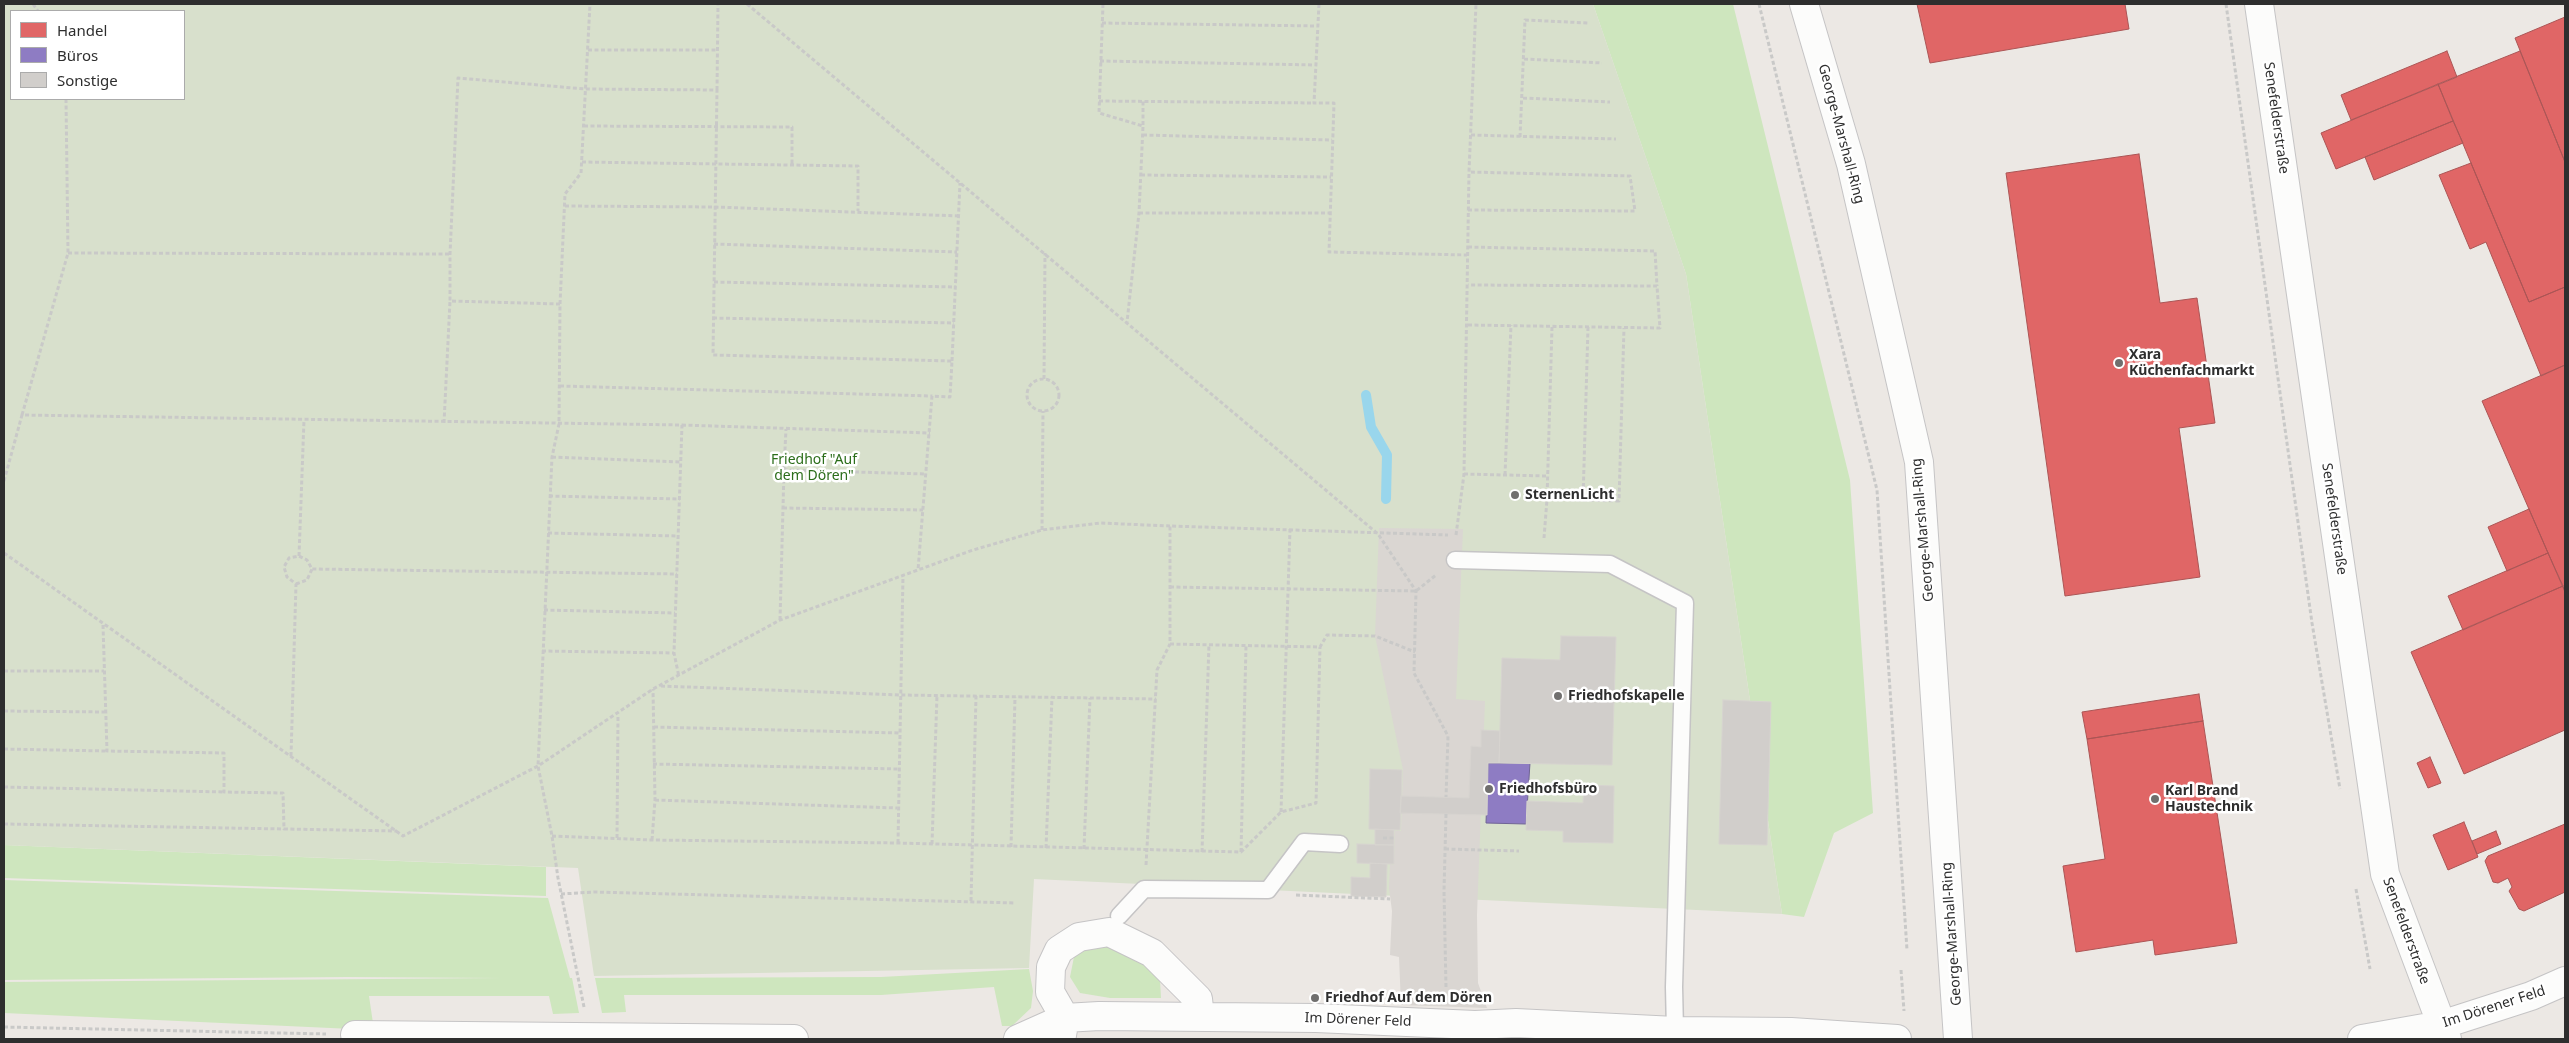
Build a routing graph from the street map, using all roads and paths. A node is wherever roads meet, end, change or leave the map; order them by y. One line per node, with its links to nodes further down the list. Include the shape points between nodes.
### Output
1 (590, 4): 14 (path)
2 (718, 4): 15 (path)
3 (747, 4): 42 (path)
4 (1103, 4): 11 (path)
5 (1319, 4): 13 (path)
6 (1476, 4): 32 (path)
7 (1759, 4): 186 (path, via 1877,490)
8 (1804, 4): 202 (street, George-Marshall-Ring, via 1851,164 1920,462)
9 (2226, 4): 153 (path, via 2312,623)
10 (2259, 4): 197 (street, Senefelderstraße, via 2385,874)
11 (1102, 23): 13 (path); 17 (path)
12 (1588, 23): 16 (path, via 1525,20)
13 (1318, 26): 19 (path)
14 (588, 50): 15 (path); 20 (path)
15 (717, 50): 21 (path)
16 (1524, 59): 18 (path); 22 (path)
17 (1100, 61): 19 (path); 24 (path)
18 (1602, 63)
19 (1316, 65): 27 (path)
20 (585, 89): 21 (path); 29 (path); 55 (path, via 458,78)
21 (716, 90): 28 (path)
22 (1523, 98): 26 (path); 33 (path)
23 (66, 100): 54 (path)
24 (1099, 101): 25 (path); 30 (path, via 1098,113)
25 (1143, 101): 27 (path); 30 (path)
26 (1610, 102)
27 (1314, 103): 35 (path, via 1334,103)
28 (716, 125): 29 (path); 37 (path); 38 (path, via 792,127)
29 (584, 126): 36 (path)
30 (1143, 126): 31 (path)
31 (1143, 135): 35 (path); 40 (path)
32 (1471, 135): 33 (path); 39 (path)
33 (1520, 137): 34 (path)
34 (1616, 138)
35 (1332, 140): 41 (path)
36 (582, 162): 37 (path); 43 (path, via 581,173 566,194)
37 (716, 164): 38 (path); 44 (path)
38 (792, 165): 46 (path, via 858,166)
39 (1469, 172): 45 (path); 45 (path, via 1630,176 1635,211)
40 (1141, 175): 41 (path); 47 (path)
41 (1331, 177): 48 (path)
42 (960, 182): 49 (path); 53 (path)
43 (565, 206): 44 (path); 62 (path)
44 (715, 207): 46 (path); 50 (path)
45 (1468, 210): 51 (path)
46 (858, 211): 49 (path)
47 (1138, 213): 48 (path); 64 (path)
48 (1331, 213): 56 (path, via 1329,252)
49 (959, 216): 52 (path)
50 (714, 244): 52 (path); 57 (path)
51 (1468, 247): 56 (path); 59 (path, via 1655,251)
52 (957, 252): 60 (path)
53 (1045, 252): 64 (path); 72 (path)
54 (68, 253): 55 (path); 76 (path)
55 (450, 254): 61 (path)
56 (1468, 255): 58 (path)
57 (714, 282): 60 (path); 63 (path)
58 (1468, 285): 59 (path); 67 (path)
59 (1657, 286): 70 (path, via 1660,328)
60 (956, 287): 65 (path)
61 (450, 300): 62 (path); 78 (path)
62 (560, 304): 73 (path)
63 (713, 318): 65 (path); 71 (path, via 713,355)
64 (1127, 322): 101 (path)
65 (954, 324): 71 (path)
66 (1511, 325): 67 (path); 68 (path); 88 (path)
67 (1468, 326): 87 (path)
68 (1552, 327): 69 (path); 89 (path)
69 (1588, 327): 70 (path); 94 (path)
70 (1624, 328): 94 (path, via 1619,501)
71 (952, 361): 74 (path, via 950,396)
72 (1044, 379): 75 (path, via 1052,381 1059,395 1051,409); 75 (path, via 1036,381 1027,395 1035,409)
73 (560, 386): 74 (path); 79 (path)
74 (932, 396): 82 (path)
75 (1043, 411): 99 (path)
76 (22, 415): 77 (path); 90 (path)
77 (304, 420): 78 (path); 104 (path)
78 (444, 423): 79 (path)
79 (559, 424): 80 (path); 83 (path)
80 (682, 425): 81 (path); 84 (path)
81 (786, 429): 82 (path); 85 (path)
82 (930, 433): 86 (path)
83 (552, 457): 84 (path); 91 (path)
84 (681, 462): 92 (path)
85 (784, 470): 86 (path); 95 (path)
86 (926, 474): 96 (path)
87 (1464, 474): 88 (path); 101 (path, via 1456,535)
88 (1505, 476): 89 (path)
89 (1547, 476): 93 (path)
90 (4, 481)
91 (549, 496): 92 (path); 100 (path)
92 (680, 498): 102 (path)
93 (1547, 499): 94 (path); 106 (path)
94 (1584, 500)
95 (784, 508): 96 (path); 118 (path)
96 (923, 510): 108 (path)
97 (1170, 526): 98 (path); 99 (path, via 1100,523); 113 (path)
98 (1290, 529): 101 (path); 114 (path)
99 (1042, 530): 108 (path)
100 (548, 533): 102 (path); 109 (path)
101 (1378, 534): 115 (path)
102 (678, 536): 110 (path)
103 (4, 553): 119 (path)
104 (299, 556): 107 (path, via 307,560); 112 (path, via 290,558 284,567 287,577)
105 (1455, 560): 106 (lane)
106 (1542, 562): 196 (lane, via 1610,564 1685,603 1675,911)
107 (312, 569): 109 (path); 112 (path, via 307,580)
108 (918, 570): 111 (path)
109 (546, 574): 110 (path); 116 (path)
110 (677, 574): 117 (path)
111 (903, 575): 118 (path); 133 (path)
112 (296, 584): 147 (path)
113 (1170, 587): 114 (path); 120 (path)
114 (1288, 589): 115 (path); 123 (path)
115 (1416, 591): 126 (path)
116 (544, 610): 117 (path); 125 (path)
117 (675, 613): 127 (path)
118 (780, 620): 130 (path)
119 (103, 624): 129 (path); 147 (path)
120 (1170, 644): 121 (path); 139 (path, via 1158,670)
121 (1208, 644): 122 (path); 177 (path)
122 (1246, 646): 123 (path); 178 (path)
123 (1286, 647): 124 (path); 157 (path)
124 (1320, 647): 126 (path, via 1327,635 1374,636); 157 (path, via 1316,803)
125 (542, 651): 127 (path); 149 (path)
126 (1415, 652): 154 (path, via 1414,673 1448,736)
127 (674, 653): 130 (path)
128 (4, 671): 129 (path)
129 (104, 671): 141 (path)
130 (678, 677): 131 (path)
131 (662, 686): 132 (path); 133 (path)
132 (653, 689): 142 (path); 143 (path)
133 (902, 695): 134 (path); 144 (path)
134 (937, 695): 135 (path); 168 (path)
135 (976, 696): 136 (path); 170 (path)
136 (1015, 696): 137 (path); 171 (path)
137 (1052, 697): 138 (path); 172 (path)
138 (1090, 698): 139 (path); 173 (path)
139 (1156, 699): 176 (path)
140 (4, 711): 141 (path)
141 (106, 712): 146 (path)
142 (618, 715): 149 (path); 163 (path)
143 (654, 727): 144 (path); 148 (path)
144 (900, 733): 150 (path)
145 (4, 749): 146 (path)
146 (107, 750): 152 (path, via 224,753)
147 (291, 756): 161 (path)
148 (653, 764): 150 (path); 155 (path)
149 (538, 766): 161 (path, via 403,836); 162 (path)
150 (899, 769): 156 (path)
151 (4, 787): 152 (path)
152 (224, 792): 160 (path, via 283,793)
153 (2341, 795)
154 (1446, 797)
155 (655, 800): 156 (path); 166 (path)
156 (897, 808): 167 (path)
157 (1281, 812): 178 (path)
158 (1446, 814): 174 (path)
159 (4, 824): 160 (path)
160 (284, 829): 161 (path)
161 (397, 831)
162 (552, 836): 163 (path); 181 (path)
163 (617, 838): 166 (path)
164 (1384, 838): 165 (path)
165 (1395, 838)
166 (652, 840): 167 (path)
167 (898, 843): 168 (path)
168 (932, 844): 170 (path)
169 (1340, 844): 180 (lane, via 1304,842)
170 (971, 846): 171 (path); 183 (path)
171 (1011, 847): 172 (path)
172 (1046, 848): 173 (path)
173 (1084, 849): 176 (path)
174 (1445, 849): 175 (path); 190 (path)
175 (1519, 851)
176 (1147, 852): 177 (path)
177 (1202, 852): 178 (path)
178 (1241, 852)
179 (2355, 880): 187 (path)
180 (1268, 890): 182 (path, via 1299,895); 185 (lane, via 1144,889)
181 (561, 894): 183 (path, via 595,892); 199 (path)
182 (1390, 899)
183 (971, 902): 184 (path)
184 (1015, 902)
185 (1119, 916)
186 (1907, 950)
187 (2370, 969)
188 (1901, 970): 194 (path)
189 (2565, 981): 197 (street, Im Dörener Feld)
190 (1446, 987)
191 (1200, 1017): 193 (street, Im Dörener Feld); 193 (street, via 1198,1000 1152,953 1109,932 1079,937 1059,950 1052,967 1050,992); 195 (street, Im Dörener Feld, via 1475,1025)
192 (4, 1028): 198 (path)
193 (1063, 1028): 201 (street, Im Dörener Feld)
194 (1901, 1029): 196 (street, Im Dörener Feld)
195 (1515, 1031): 196 (street, Im Dörener Feld)
196 (1675, 1031)
197 (2444, 1032): 203 (street, Im Dörener Feld)
198 (356, 1035): 199 (street)
199 (590, 1036): 200 (street)
200 (794, 1039)
201 (1018, 1039)
202 (1958, 1039)
203 (2362, 1039)

